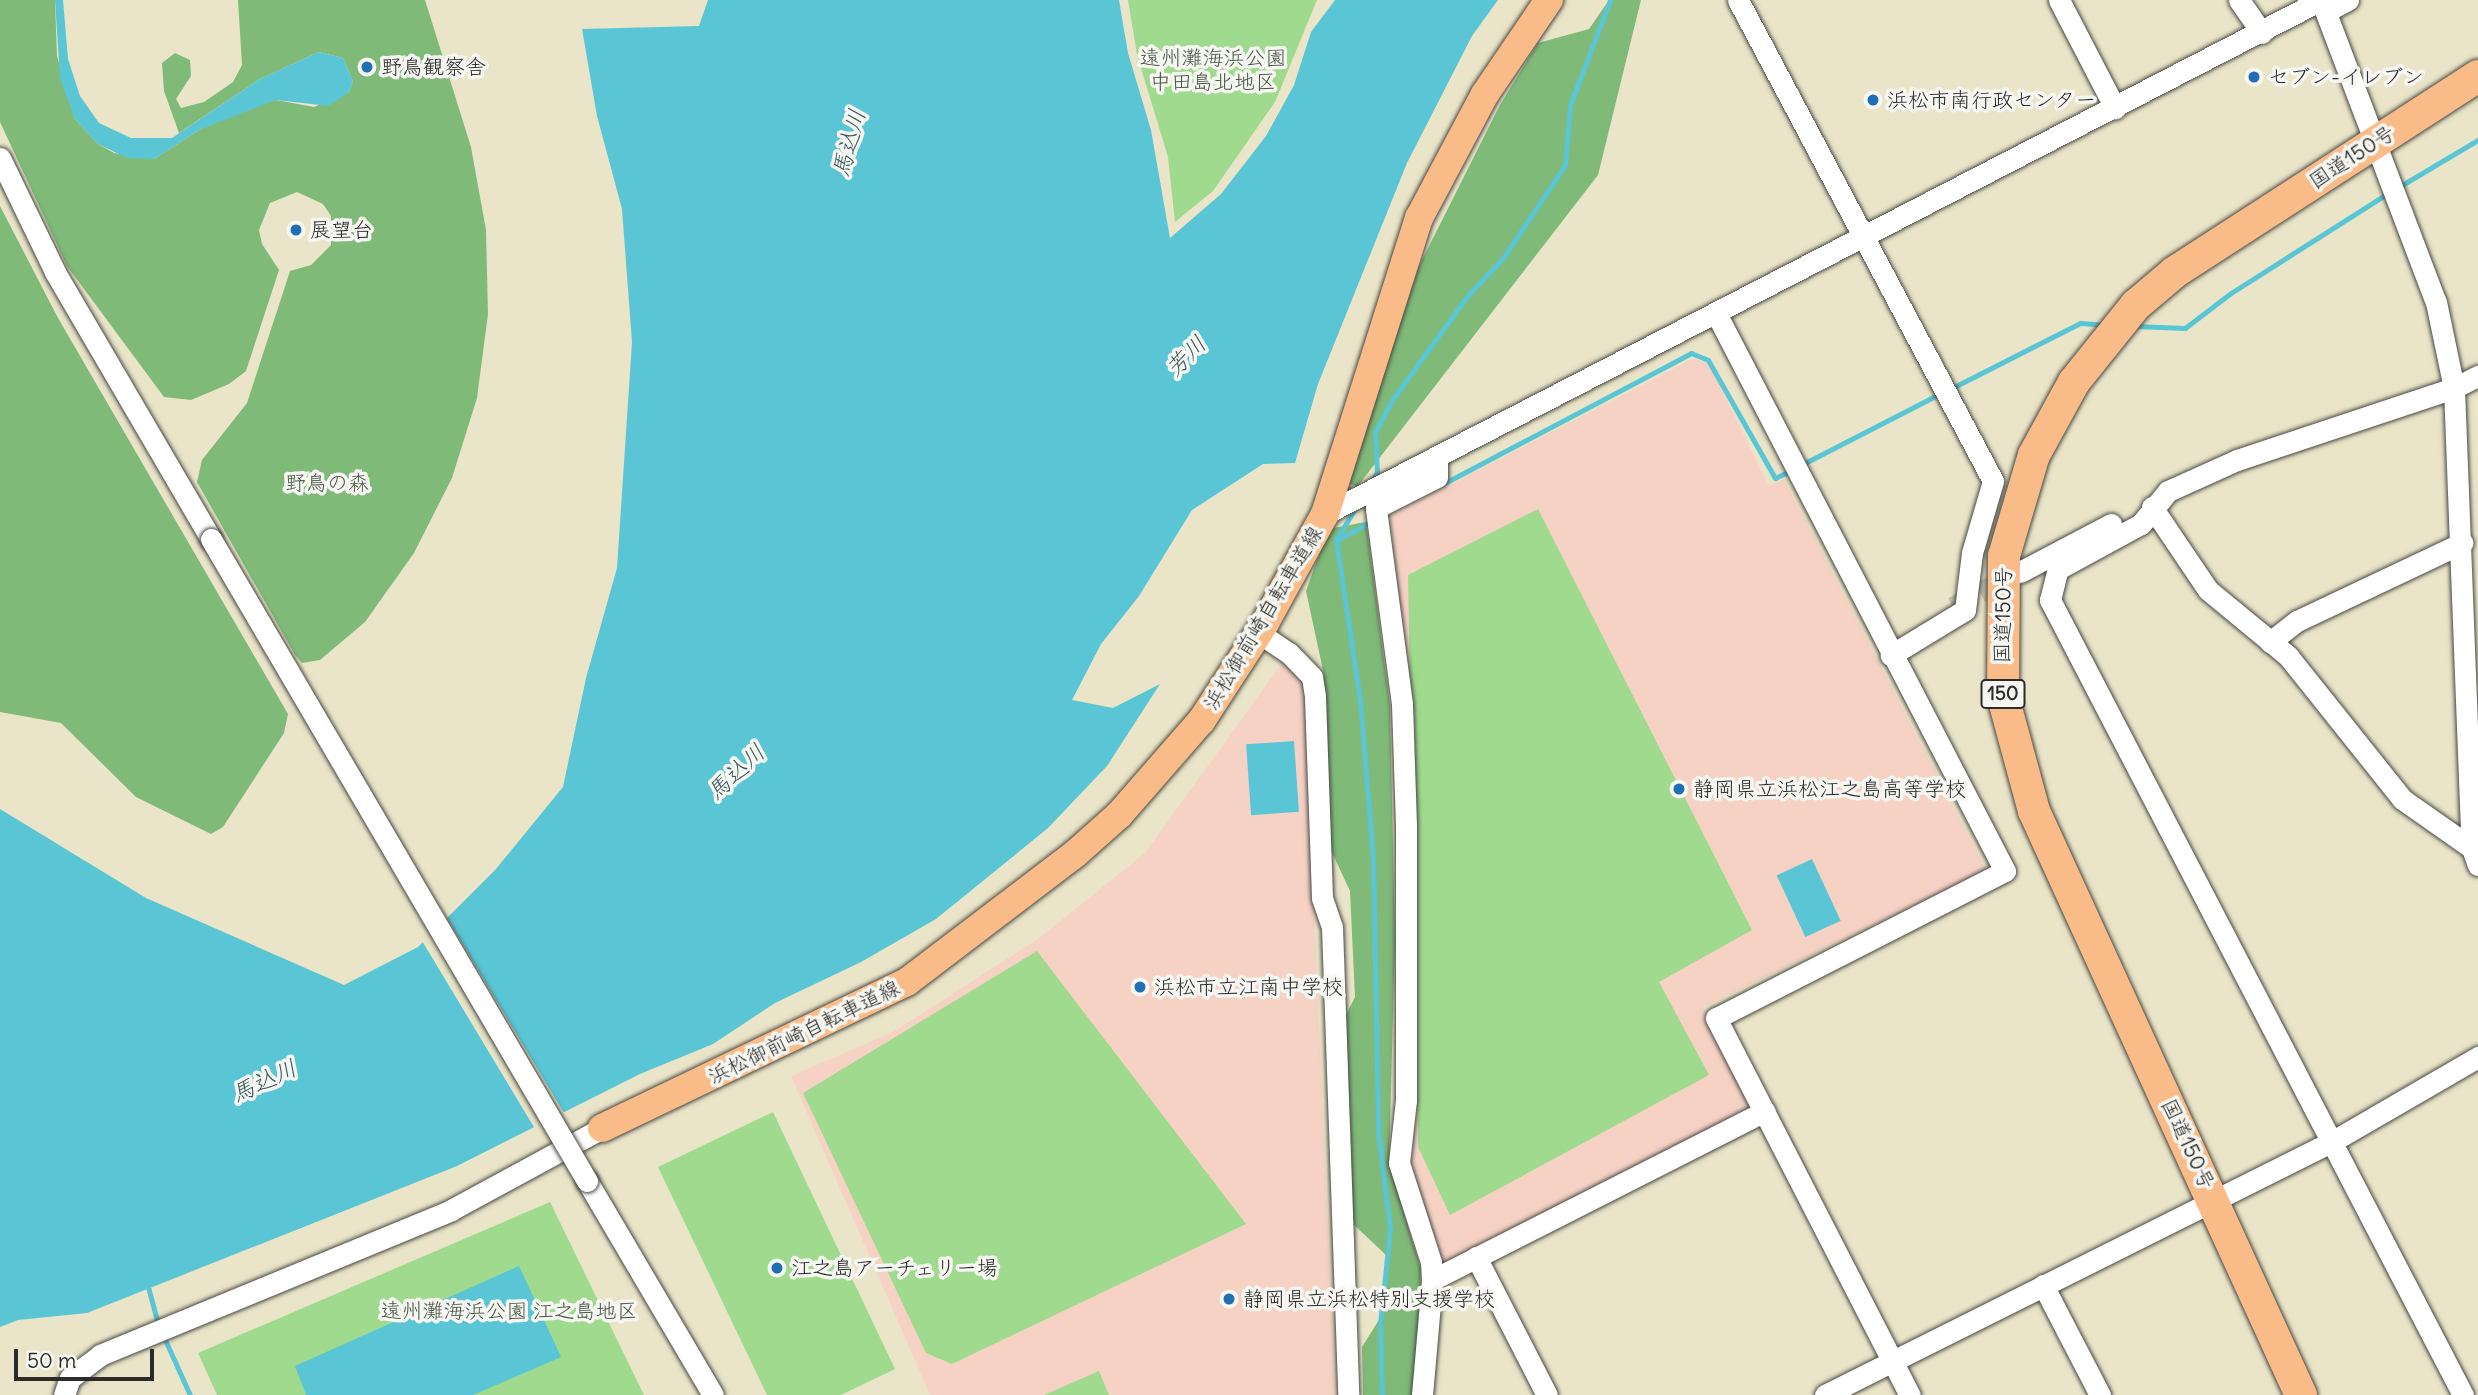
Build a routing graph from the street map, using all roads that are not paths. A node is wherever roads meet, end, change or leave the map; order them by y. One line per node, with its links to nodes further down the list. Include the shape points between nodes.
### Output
1 (1549, 0): 18 (main road, 浜松御前崎自転車道線, via 1485,94 1419,218)
2 (1738, 0): 12 (street)
3 (2059, 0): 9 (street)
4 (2239, 0): 7 (street)
5 (2348, 0): 6 (street)
6 (2323, 4): 7 (street); 10 (street)
7 (2262, 33): 9 (street)
8 (2478, 76): 10 (highway, 国道150号 / 150)
9 (2115, 108): 12 (street)
10 (2378, 141): 15 (street, via 2436,302); 31 (highway, 国道150号 / 150, via 2175,272 2136,305 2074,382 2034,455 2004,556 2003,697 2034,811)
11 (0, 158): 37 (street, bridge, via 55,272)
12 (1864, 237): 13 (street); 24 (street, via 1993,481 1972,554 1965,610)
13 (1717, 315): 16 (street); 24 (street)
14 (2478, 376): 15 (street)
15 (2454, 388): 17 (street, via 2238,460 2168,491); 19 (street)
16 (1437, 457): 18 (street); 33 (street, via 1437,477 1376,508 1402,704 1406,1073 1399,1163 1431,1262)
17 (2152, 507): 20 (street, via 2131,513); 23 (street, via 2208,590); 30 (street, via 2141,524 2058,569 2050,600)
18 (1325, 514): 22 (main road, 浜松御前崎自転車道線)
19 (2467, 535): 23 (street, via 2297,621); 25 (street)
20 (2020, 572)
21 (1953, 607): 24 (street)
22 (1259, 633): 29 (main road, 浜松御前崎自転車道線, via 1202,720 1164,765 1119,815 1030,890 907,982 870,1003); 38 (street, via 1289,653 1312,677 1315,697 1322,898 1332,927)
23 (2270, 642): 26 (street, via 2288,656 2402,799)
24 (1888, 649): 28 (street, via 2005,871 1716,1017)
25 (2471, 667): 26 (street)
26 (2475, 846)
27 (2478, 1057): 30 (street)
28 (1765, 1111): 32 (street); 35 (street)
29 (602, 1128): 36 (street, via 451,1210 100,1355 70,1378)
30 (2333, 1141): 31 (street); 45 (street)
31 (2214, 1199): 34 (street); 44 (highway, 国道150号 / 150)
32 (1476, 1257): 33 (street); 40 (street)
33 (1432, 1280): 39 (street)
34 (2043, 1285): 35 (street); 43 (street)
35 (1892, 1361): 41 (street); 42 (street)
36 (64, 1395)
37 (713, 1395)
38 (1348, 1395)
39 (1422, 1395)
40 (1547, 1395)
41 (1825, 1395)
42 (1910, 1395)
43 (2100, 1395)
44 (2301, 1395)
45 (2463, 1395)

